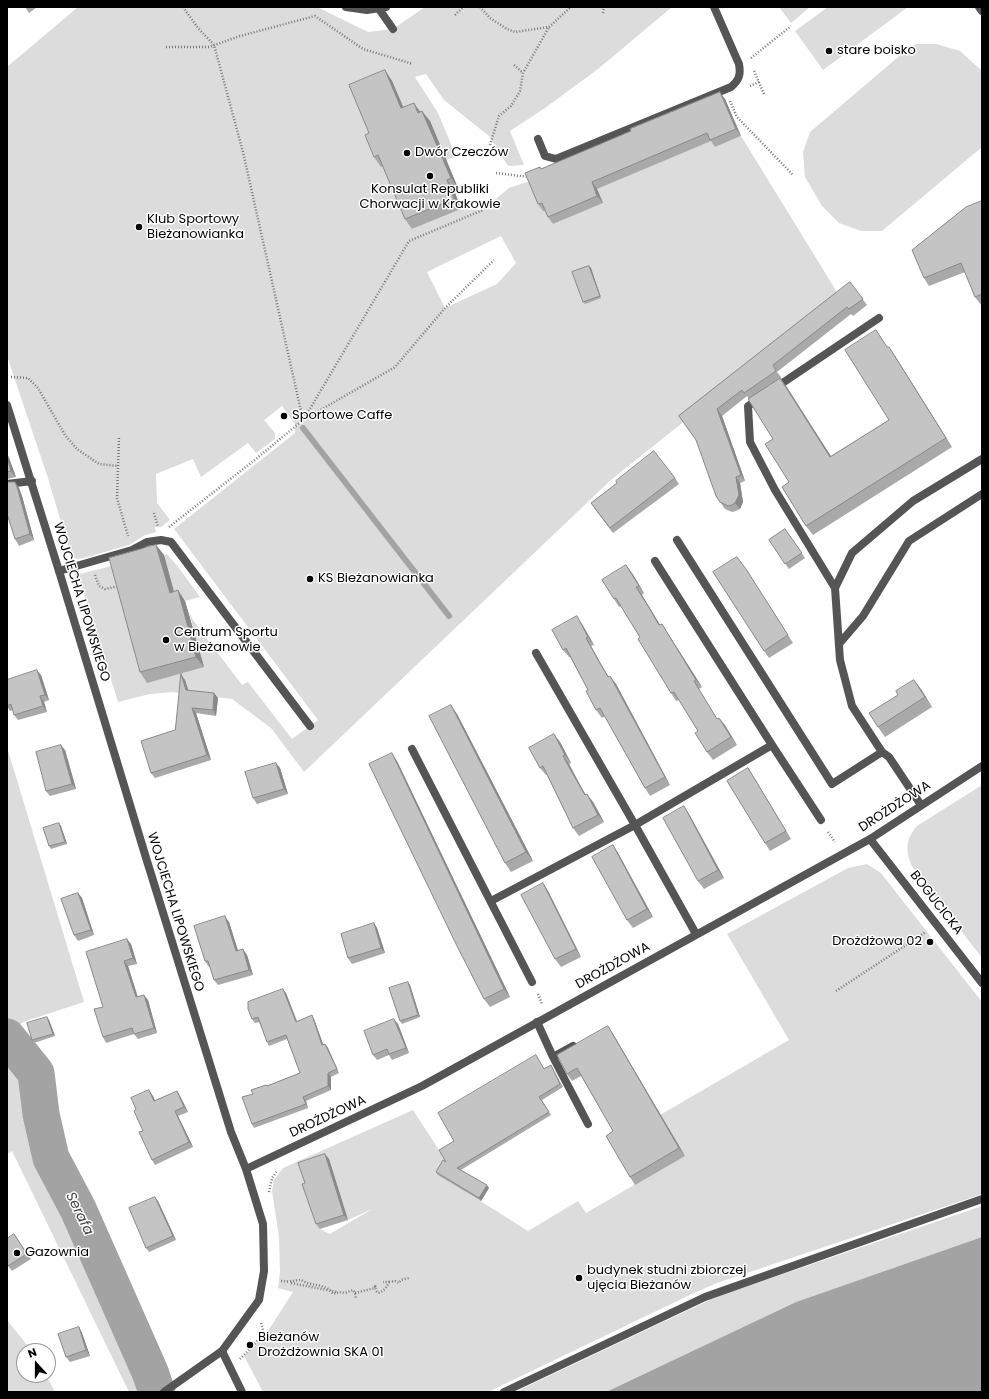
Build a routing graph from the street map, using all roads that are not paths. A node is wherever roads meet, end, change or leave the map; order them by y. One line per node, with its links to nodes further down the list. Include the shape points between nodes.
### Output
1 (346, 7): 4 (street, via 367,10)
2 (714, 7): 7 (street, via 739,64 738,81 731,87 556,159 545,156)
3 (979, 7): 5 (street)
4 (382, 8): 6 (street)
5 (982, 11)
6 (393, 29)
7 (538, 139)
8 (879, 318): 17 (street, via 748,406 750,442 775,490)
9 (7, 405): 11 (street, WOJCIECHA LIPOWSKIEGO)
10 (982, 459): 17 (street, via 912,501 852,553)
11 (32, 481): 12 (street); 16 (street, WOJCIECHA LIPOWSKIEGO)
12 (7, 484)
13 (982, 494): 18 (street, via 909,541 864,616)
14 (677, 540): 23 (street, via 832,784)
15 (655, 561): 21 (street)
16 (59, 571): 20 (street, via 132,550 161,536 171,542); 37 (street, WOJCIECHA LIPOWSKIEGO, via 226,1117)
17 (835, 588): 18 (street)
18 (839, 644): 23 (street, via 840,660 852,706)
19 (536, 653): 27 (street)
20 (310, 726)
21 (772, 745): 26 (street); 27 (street)
22 (412, 749): 29 (street)
23 (882, 752): 25 (street, via 889,757)
24 (982, 766): 25 (street, DROŻDŻOWA)
25 (921, 805): 28 (street, DROŻDŻOWA)
26 (821, 820)
27 (635, 826): 29 (street); 30 (street)
28 (870, 838): 30 (street, DROŻDŻOWA); 32 (street, BOGUCICKA)
29 (491, 901): 31 (street)
30 (696, 934): 33 (street, DROŻDŻOWA)
31 (532, 982)
32 (982, 983)
33 (537, 1022): 35 (street); 37 (street, DROŻDŻOWA, via 422,1086)
34 (581, 1042): 35 (street)
35 (553, 1057): 36 (street)
36 (588, 1124)
37 (246, 1169): 39 (street, WOJCIECHA LIPOWSKIEGO, via 263,1224 264,1271 259,1300)
38 (982, 1199): 42 (street, via 705,1297)
39 (222, 1351): 40 (street, WOJCIECHA LIPOWSKIEGO); 41 (street)
40 (164, 1392)
41 (242, 1392)
42 (504, 1392)

